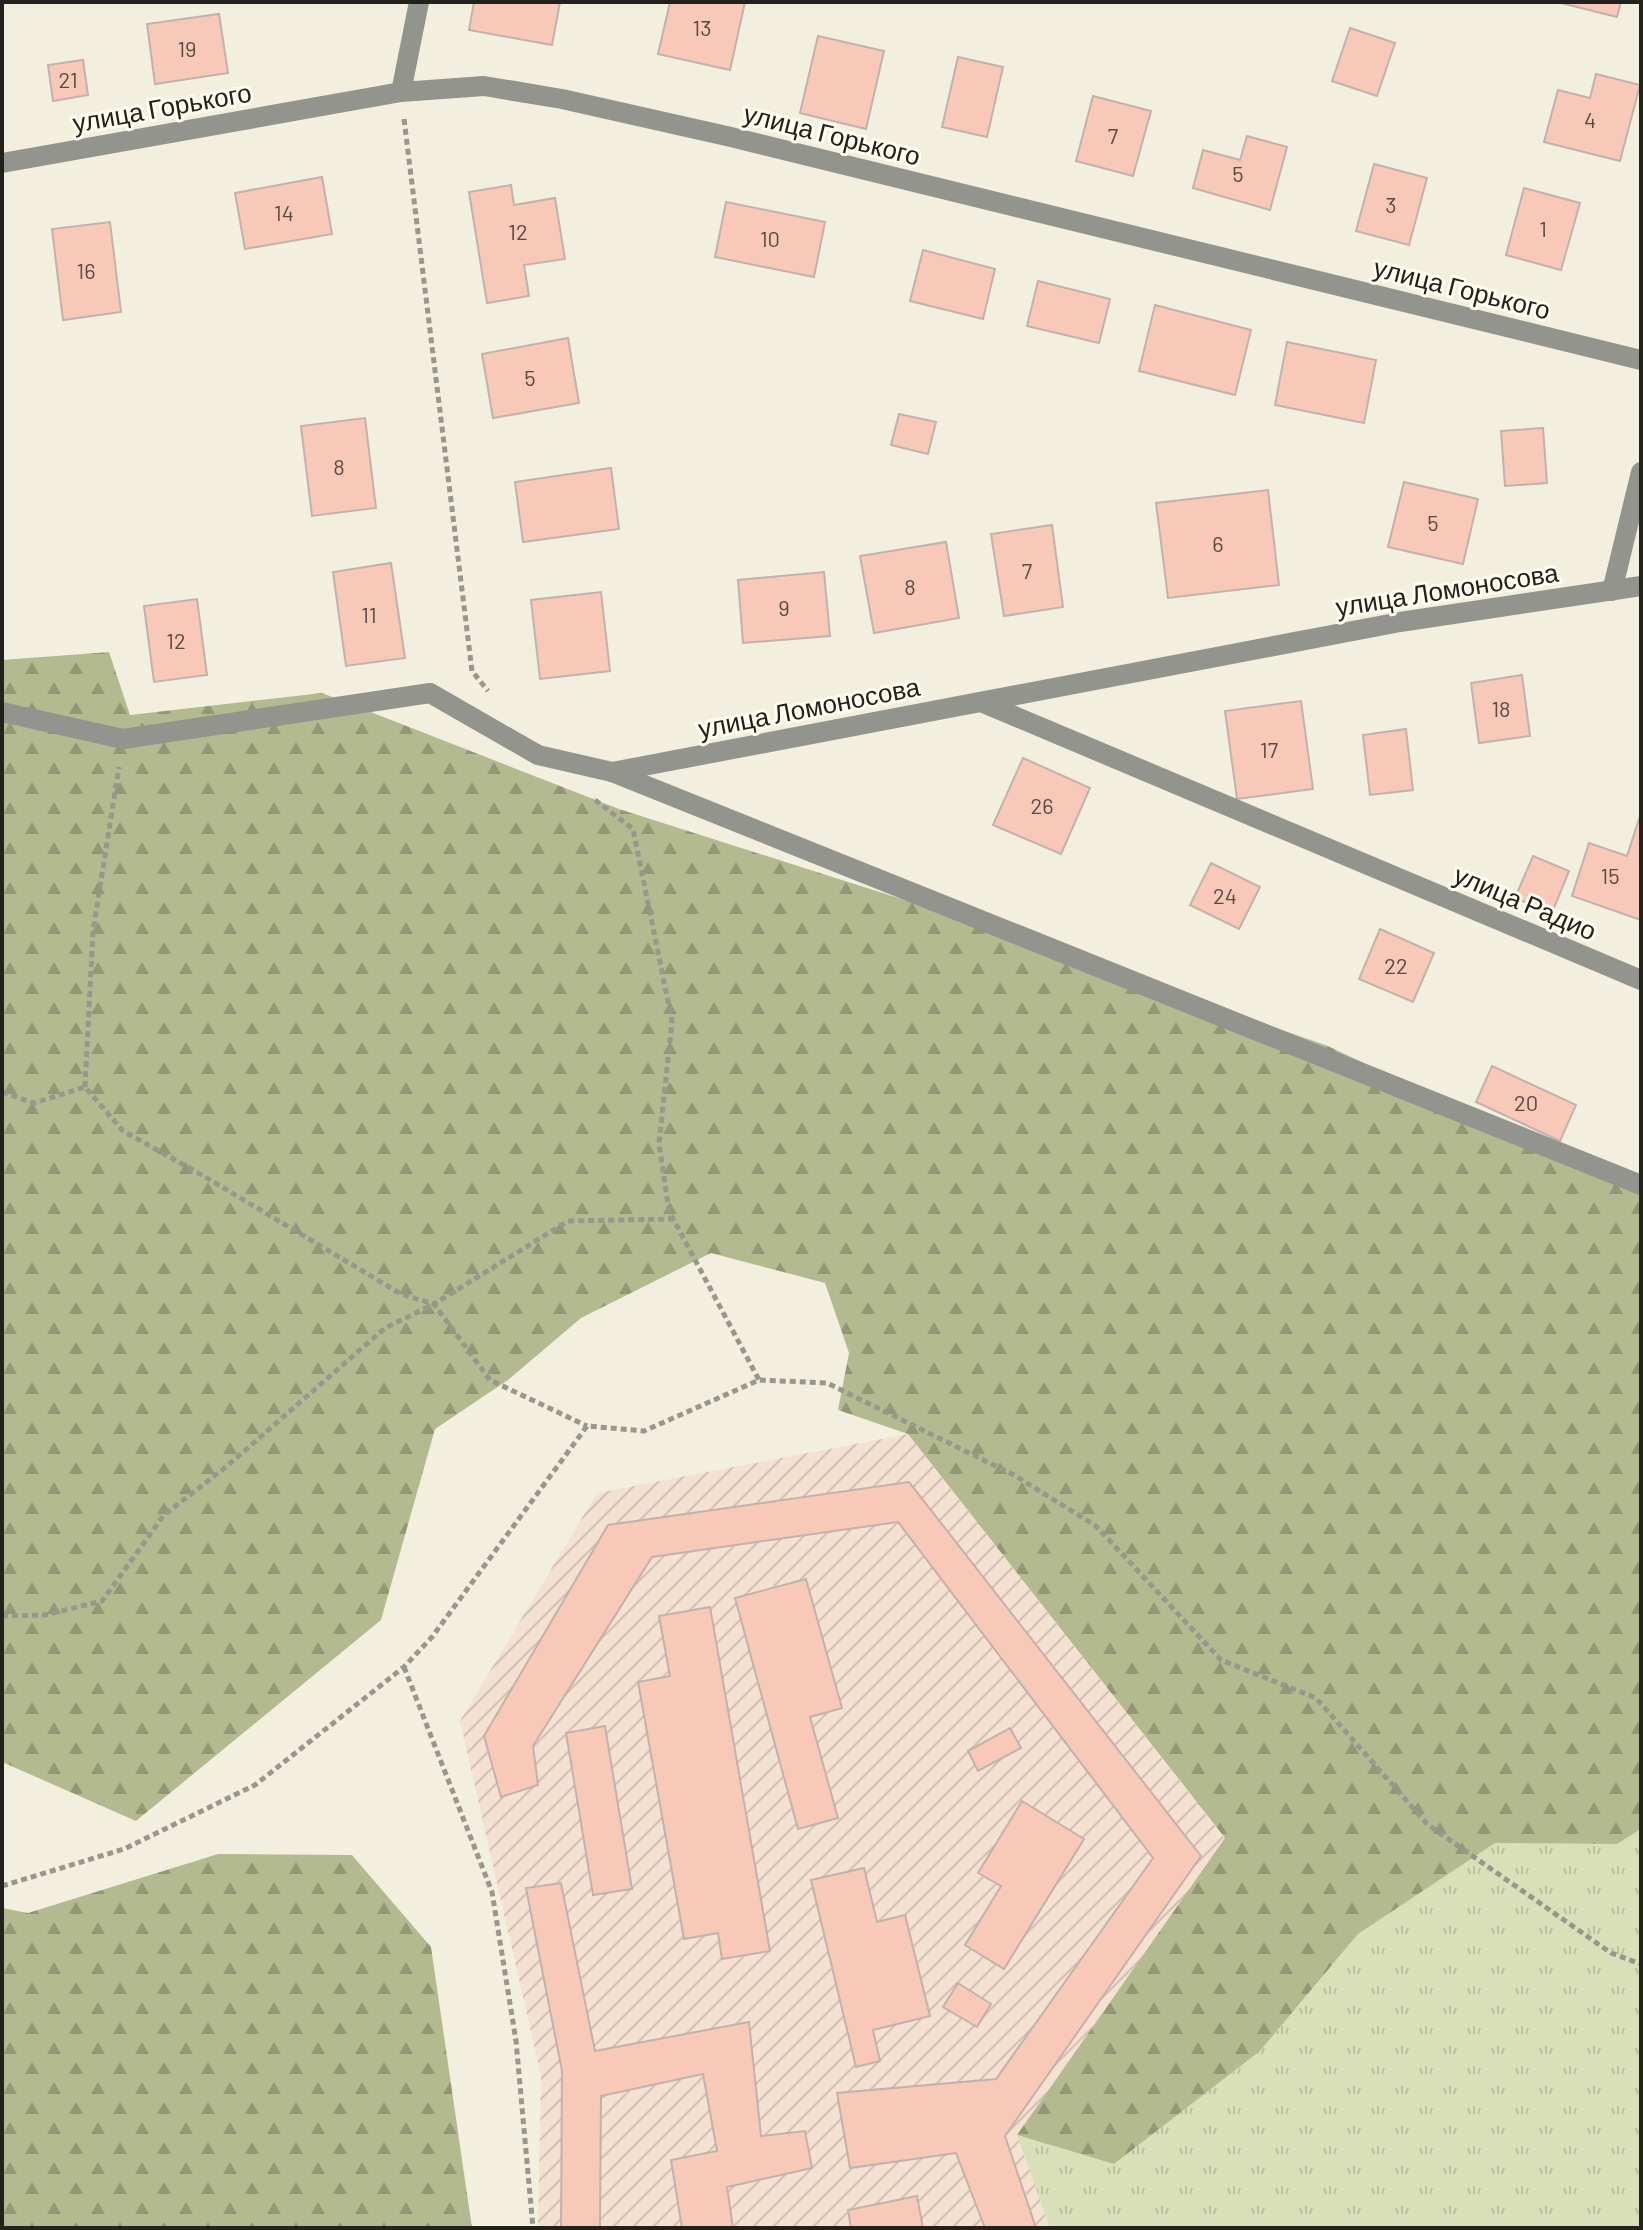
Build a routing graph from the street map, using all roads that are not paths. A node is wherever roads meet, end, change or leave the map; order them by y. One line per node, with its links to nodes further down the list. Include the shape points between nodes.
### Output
1 (419, 2): 2 (street)
2 (401, 92): 3 (street, улица Горького); 4 (street, улица Горького, via 484,86 562,99)
3 (2, 163)
4 (1641, 360)
5 (1641, 472): 7 (street)
6 (1641, 586): 7 (street, улица Ломоносова)
7 (1612, 591): 8 (street, улица Ломоносова, via 1400,622)
8 (981, 702): 10 (street, улица Ломоносова); 11 (street, улица Радио)
9 (2, 712): 10 (street, улица Ломоносова, via 123,739 430,693 538,755)
10 (612, 772): 12 (street)
11 (1641, 980)
12 (1641, 1185)

